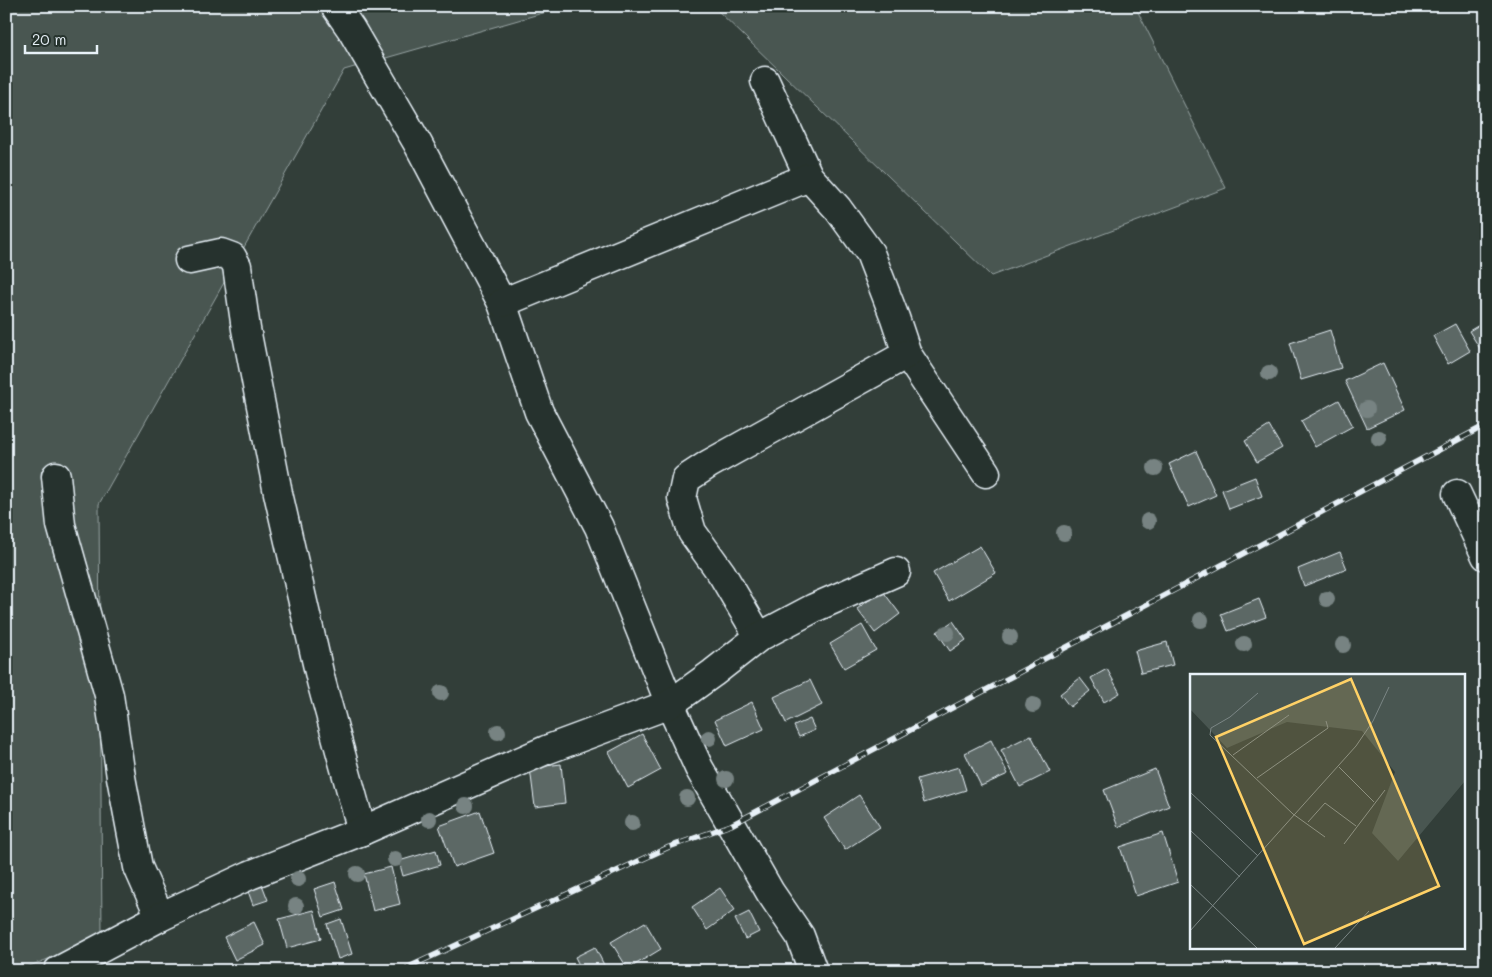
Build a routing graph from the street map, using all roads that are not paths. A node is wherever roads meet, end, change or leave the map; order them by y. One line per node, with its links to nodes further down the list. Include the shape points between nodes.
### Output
1 (334, 6): 5 (street, via 418,144)
2 (765, 81): 3 (street)
3 (809, 177): 5 (street); 6 (street, via 838,209 870,253)
4 (189, 260): 14 (street, via 221,253 232,257 237,266 278,493 321,681)
5 (502, 303): 13 (street, via 539,412 599,527)
6 (907, 354): 7 (street); 12 (street, via 709,464 686,480 682,498 692,532 722,574)
7 (986, 472)
8 (56, 476): 15 (street, via 61,525 109,696 138,867)
9 (1457, 494): 10 (street)
10 (1486, 556)
11 (896, 572): 12 (street, via 814,608)
12 (759, 637): 13 (street)
13 (670, 704): 14 (street, via 546,750); 17 (street, via 699,768 770,892 800,936)
14 (362, 831): 15 (street, via 250,875)
15 (160, 917): 16 (street)
16 (58, 971)
17 (813, 971)

